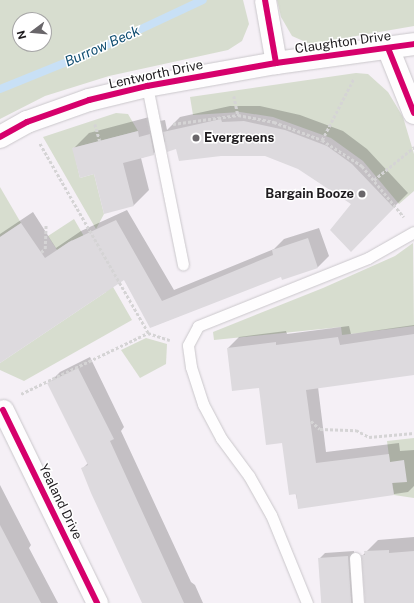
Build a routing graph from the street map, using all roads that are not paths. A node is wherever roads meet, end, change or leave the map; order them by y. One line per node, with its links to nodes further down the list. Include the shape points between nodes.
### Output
1 (265, 0): 4 (street)
2 (414, 44): 3 (street, Claughton Drive)
3 (378, 49): 4 (street, Claughton Drive); 6 (street)
4 (276, 63): 5 (street, Lentworth Drive)
5 (146, 86): 7 (street, Lentworth Drive, via 89,100 27,122); 9 (lane)
6 (414, 113)
7 (0, 138)
8 (412, 228): 13 (lane, via 368,258 198,326 188,345 191,366 203,404 221,438 271,515)
9 (183, 264)
10 (3, 410): 12 (street, Yealand Drive)
11 (355, 558): 14 (lane)
12 (97, 603)
13 (307, 603)
14 (358, 603)

